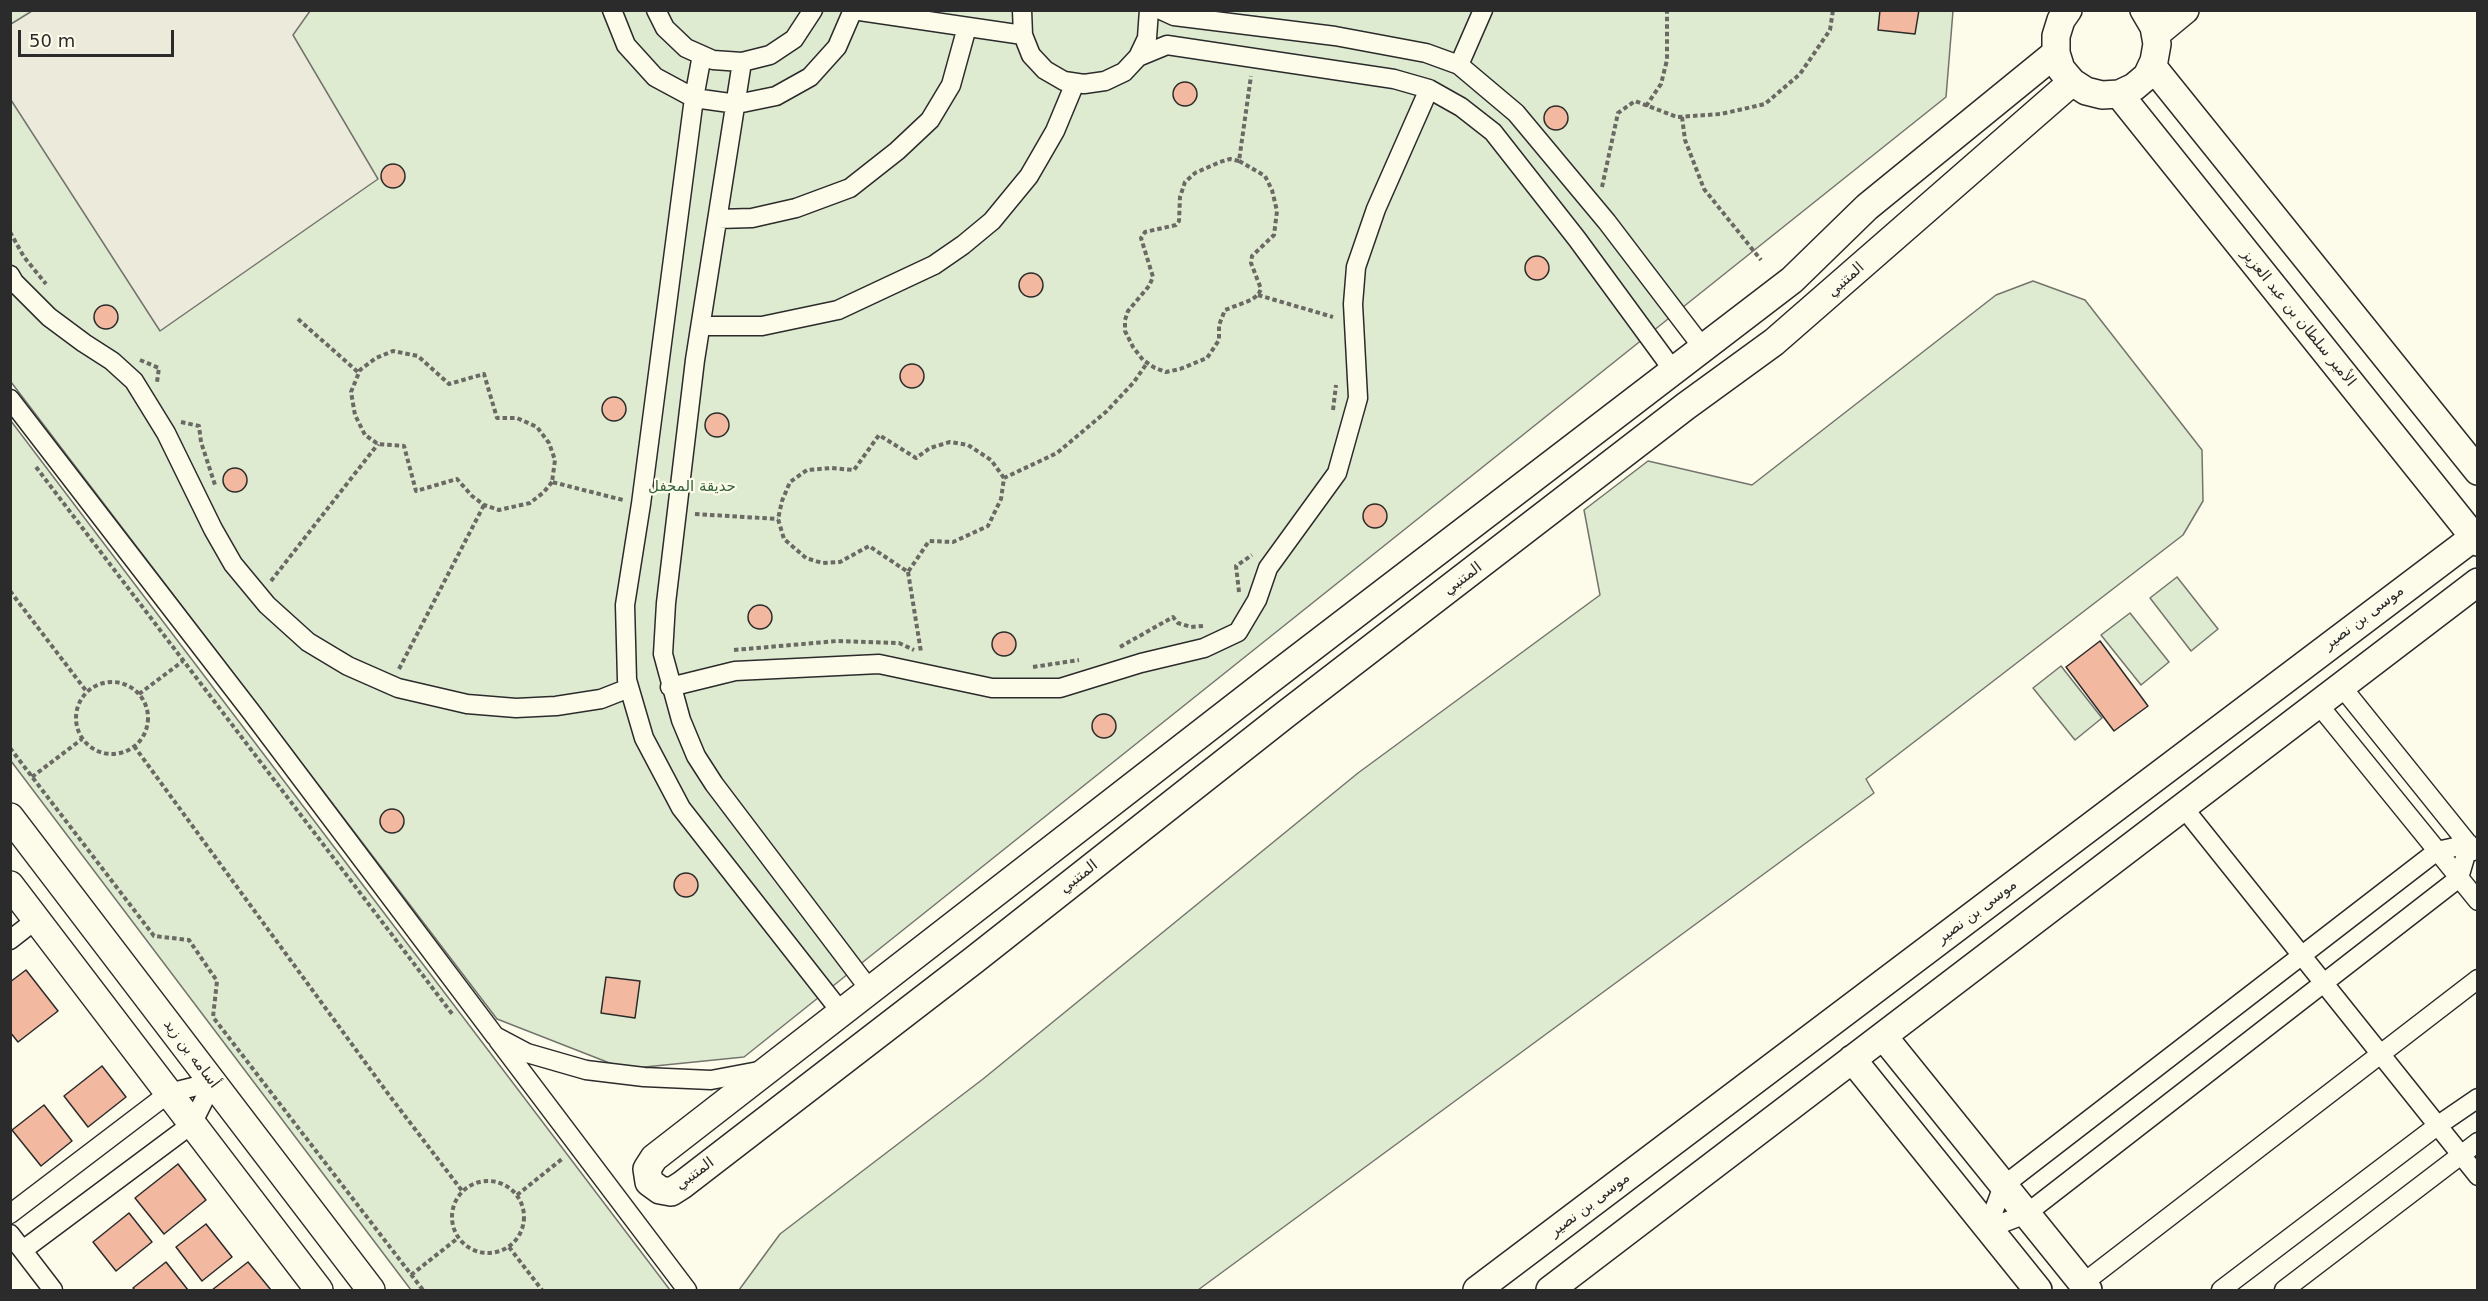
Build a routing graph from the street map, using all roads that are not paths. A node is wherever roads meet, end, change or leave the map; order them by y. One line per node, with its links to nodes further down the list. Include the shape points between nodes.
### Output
1 (612, 10): 24 (street, via 626,45 655,77)
2 (656, 10): 15 (street, via 665,28 687,48)
3 (813, 10): 17 (street, via 794,39 770,55)
4 (853, 10): 12 (street); 25 (street, via 837,47 810,77 776,96)
5 (1022, 10): 13 (street)
6 (1149, 10): 16 (street, via 1147,38)
7 (1161, 10): 18 (street, via 1174,16 1369,42 1426,53)
8 (1483, 10): 18 (street)
9 (2185, 10): 11 (street)
10 (2061, 14): 14 (street)
11 (2150, 22): 19 (street, via 2157,44)
12 (967, 27): 13 (street); 26 (street, via 951,84 930,120 850,188 796,208 752,218)
13 (1023, 36): 20 (street, via 1031,55 1045,70 1064,81)
14 (2056, 53): 21 (street, via 2061,69); 29 (street, المتنبي, via 1868,207 1792,280)
15 (702, 55): 17 (street, via 713,60); 24 (street)
16 (1138, 57): 20 (street, via 1124,72 1105,81); 22 (street, via 1167,45 1394,79)
17 (742, 62): 25 (street)
18 (1460, 65): 29 (street, via 1516,113 1597,210)
19 (2152, 66): 23 (street, via 2134,87); 32 (street)
20 (1075, 82): 28 (street, via 1055,130 1029,176 992,221 934,265 838,310 762,326)
21 (2072, 82): 23 (street, via 2086,91); 57 (street, المتنبي, via 1774,342 1296,707 682,1185 671,1192 649,1182 647,1170 654,1158)
22 (1429, 89): 30 (street, via 1493,132); 35 (street, via 1376,209 1356,267 1353,304 1358,398 1337,473 1268,568 1257,600 1238,632 1203,648 1060,688 992,688 879,664 735,671)
23 (2119, 94): 33 (street, الأمير سلطان بن عبد العزيز)
24 (694, 98): 25 (street); 37 (street, via 625,605)
25 (737, 104): 26 (street)
26 (718, 219): 28 (street)
27 (10, 275): 37 (street, via 49,317 134,381 166,433 233,564 267,605 308,642 348,666 398,688 467,705 556,706 601,699)
28 (701, 326): 35 (street, via 666,603 663,654)
29 (1702, 348): 30 (street, المتنبي)
30 (1673, 370): 51 (street, المتنبي)
31 (10, 399): 53 (street)
32 (2478, 471)
33 (2476, 537): 77 (street, موسى بن نصير)
34 (2478, 582): 36 (street)
35 (670, 687): 51 (street, via 696,756 714,784)
36 (2342, 687): 38 (street); 41 (street)
37 (629, 688): 52 (street, via 644,738 681,808)
38 (2318, 704): 39 (street); 42 (street)
39 (2183, 807): 48 (street); 54 (street)
40 (10, 817): 58 (street, أسامه بن زيد)
41 (2473, 849): 42 (street); 43 (street)
42 (2437, 851): 43 (street); 48 (street)
43 (2459, 878): 45 (street); 50 (street)
44 (10, 885): 46 (street)
45 (2478, 901)
46 (37, 920): 47 (street); 59 (street)
47 (10, 940)
48 (2301, 956): 50 (street); 66 (street)
49 (2478, 979): 55 (street)
50 (2323, 983): 55 (street); 68 (street)
51 (870, 990): 52 (street, المتنبي)
52 (841, 1012): 57 (street, المتنبي)
53 (495, 1036): 57 (street, via 527,1053 586,1070 644,1077 711,1080); 76 (street)
54 (1883, 1036): 56 (street); 66 (street)
55 (2380, 1054): 62 (street); 72 (street)
56 (1852, 1059): 69 (street); 78 (street)
57 (769, 1069)
58 (213, 1082): 59 (street); 61 (street); 75 (street, أسامه بن زيد)
59 (169, 1093): 61 (street); 67 (street)
60 (2478, 1098): 62 (street)
61 (192, 1124): 71 (street); 74 (street)
62 (2437, 1126): 64 (street); 80 (street)
63 (2478, 1142): 64 (street)
64 (2461, 1155): 65 (street); 81 (street)
65 (2478, 1176)
66 (2003, 1186): 68 (street); 69 (street)
67 (10, 1214)
68 (2026, 1214): 69 (street); 72 (street)
69 (1987, 1229): 79 (street)
70 (10, 1234): 71 (street)
71 (23, 1250): 73 (street)
72 (2085, 1287)
73 (53, 1290)
74 (319, 1290)
75 (371, 1290)
76 (687, 1290)
77 (1477, 1290)
78 (1550, 1290)
79 (2038, 1290)
80 (2221, 1290)
81 (2284, 1290)

